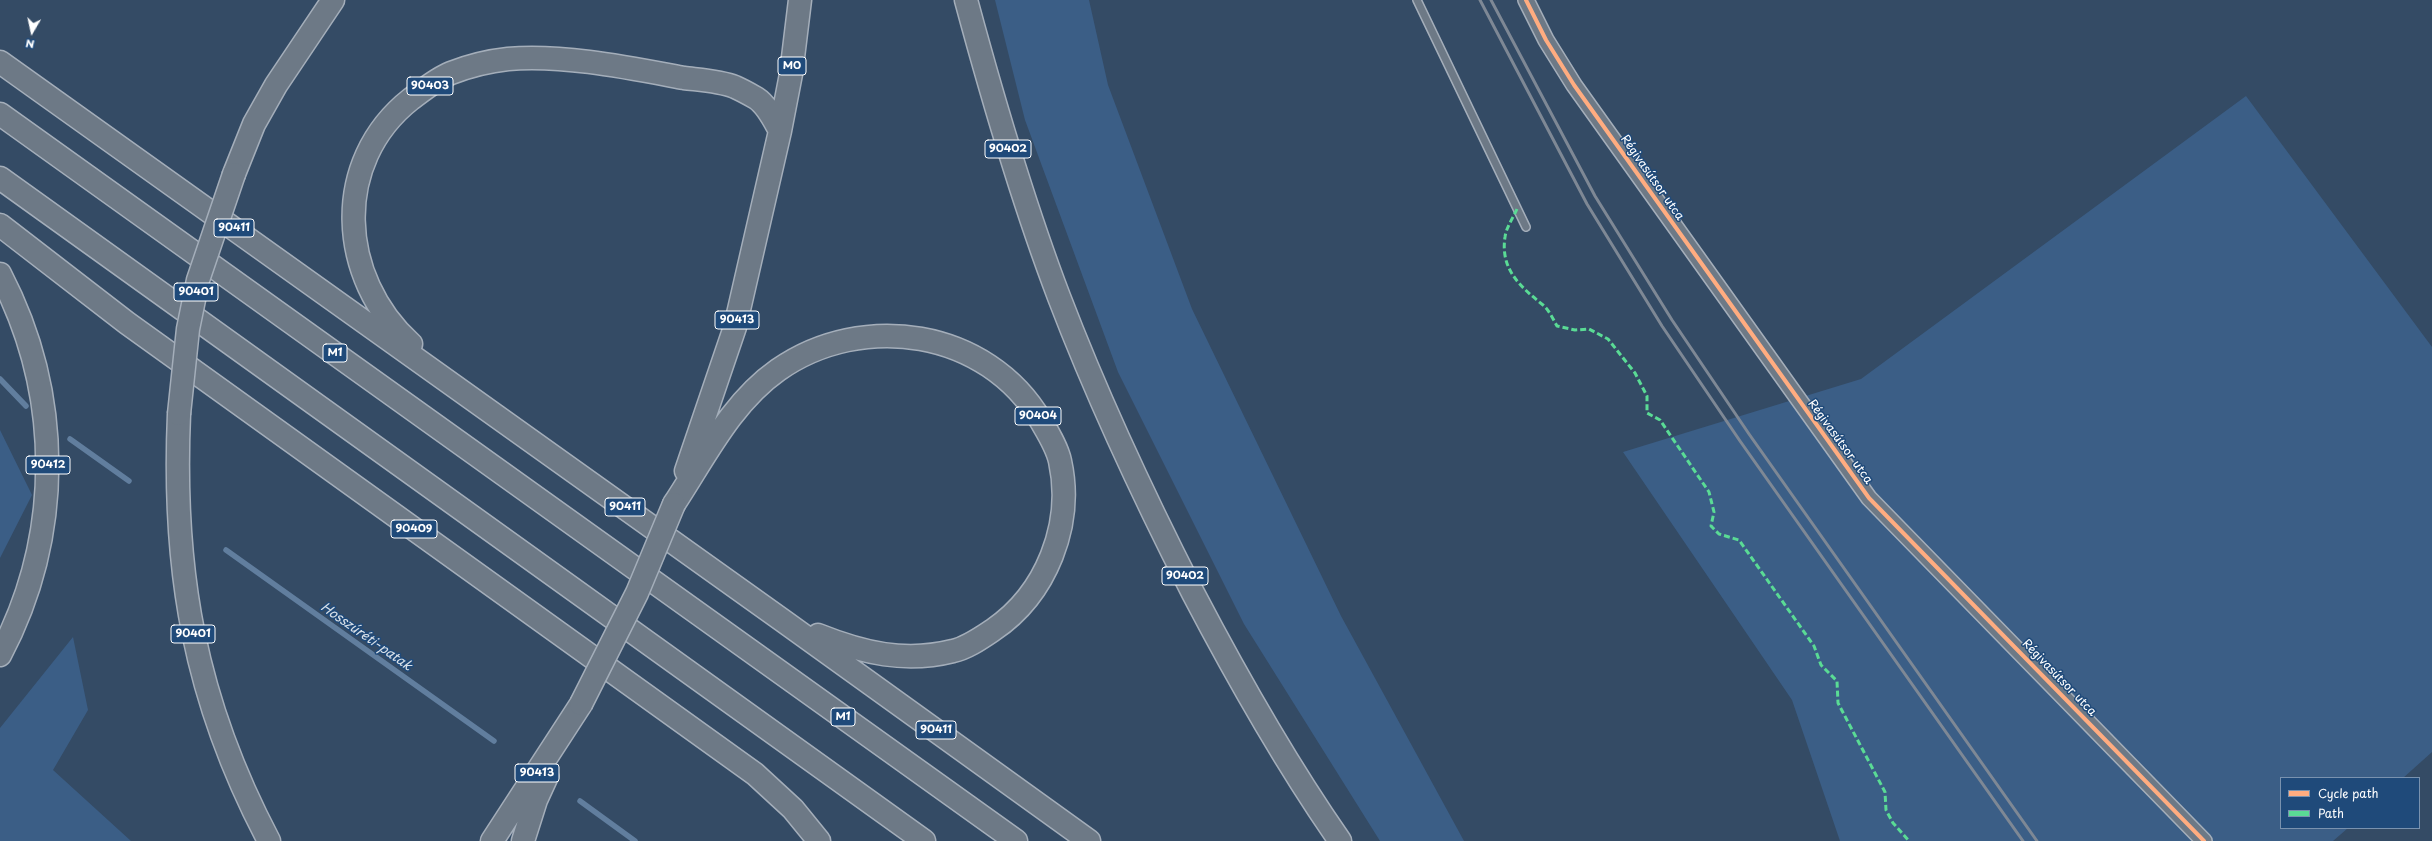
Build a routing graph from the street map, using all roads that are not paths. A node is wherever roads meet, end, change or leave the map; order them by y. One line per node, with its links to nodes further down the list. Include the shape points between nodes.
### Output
1 (333, 0): 18 (highway, 90401, bridge, via 276,85 254,124 234,174 198,280 188,329 179,414 177,494 184,583 191,628 223,740 249,802)
2 (800, 0): 8 (highway, M0, via 791,74)
3 (966, 0): 25 (highway, 90402, via 998,118 1058,296 1095,387 1157,523 1235,674)
4 (1417, 0): 11 (lane)
5 (1526, 0): 26 (street, Régivasútsor utca, via 1546,40 1574,85 1869,498)
6 (0, 62): 13 (highway, 90411)
7 (0, 114): 23 (highway, M1)
8 (780, 131): 13 (highway, 90403, via 758,99 734,87 643,70 535,58 476,64 449,73 399,109 375,138 363,160 353,215 355,242 361,265 379,304 400,334); 14 (highway, 90413, via 735,327)
9 (0, 178): 22 (highway)
10 (0, 225): 21 (highway, 90409, via 133,327 755,774 793,809)
11 (1526, 228)
12 (0, 274): 16 (highway, 90412, via 20,316 31,349 43,406 48,468 43,528 30,588)
13 (467, 394): 15 (highway, 90411)
14 (674, 504): 15 (highway, 90404, via 736,409 757,386 790,363 823,348 863,338 916,338 970,353 992,366 1012,384 1032,406 1060,460 1062,498 1059,535 1047,568 1030,598 1014,614 982,638 956,651 927,655 892,656 865,652); 17 (highway, 90413, bridge, via 637,593)
15 (782, 620): 24 (highway, 90411)
16 (0, 655)
17 (581, 704): 19 (highway, 90413); 20 (highway, via 536,800)
18 (270, 841)
19 (492, 841)
20 (523, 841)
21 (819, 841)
22 (924, 841)
23 (1016, 841)
24 (1089, 841)
25 (1340, 841)
26 (2204, 841)

